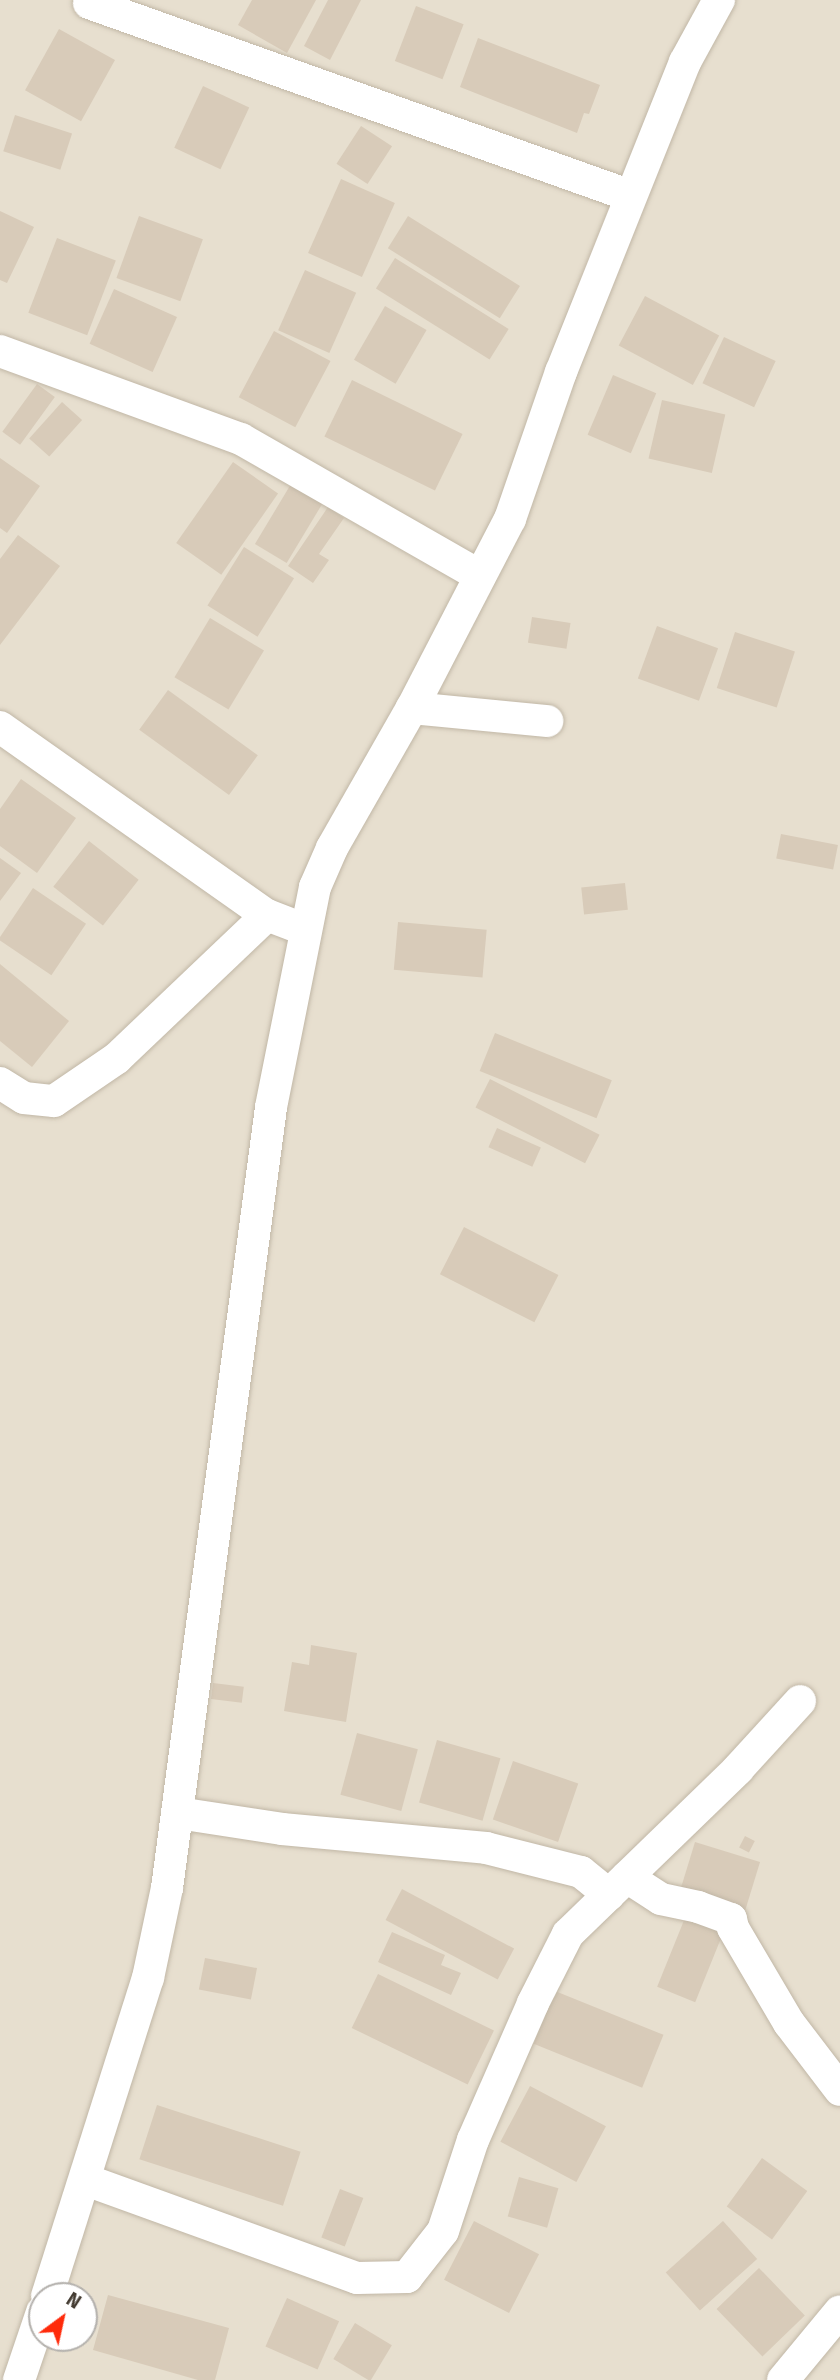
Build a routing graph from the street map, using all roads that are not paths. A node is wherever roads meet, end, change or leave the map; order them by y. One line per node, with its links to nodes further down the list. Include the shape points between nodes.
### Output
1 (719, 0): 3 (street, via 685,62)
2 (89, 3): 3 (street)
3 (631, 196): 5 (street, via 561,372 510,519)
4 (0, 351): 5 (street, via 241,439)
5 (480, 576): 6 (street)
6 (412, 708): 7 (street); 10 (street, via 332,848 314,887)
7 (547, 721)
8 (0, 727): 9 (street)
9 (267, 915): 10 (street); 11 (street, via 117,1058 54,1101 24,1098)
10 (304, 929): 13 (street, via 271,1107)
11 (0, 1083)
12 (800, 1701): 14 (street)
13 (178, 1813): 14 (street, via 282,1829 486,1848); 16 (street, via 148,1978)
14 (618, 1886): 15 (street, via 731,1919 789,2023); 16 (street, via 568,1934 473,2140 443,2231 407,2277 357,2278)
15 (840, 2090)
16 (86, 2180): 17 (street)
17 (52, 2282)
18 (840, 2311): 21 (street)
19 (28, 2352): 20 (street)
20 (19, 2380)
21 (783, 2380)

